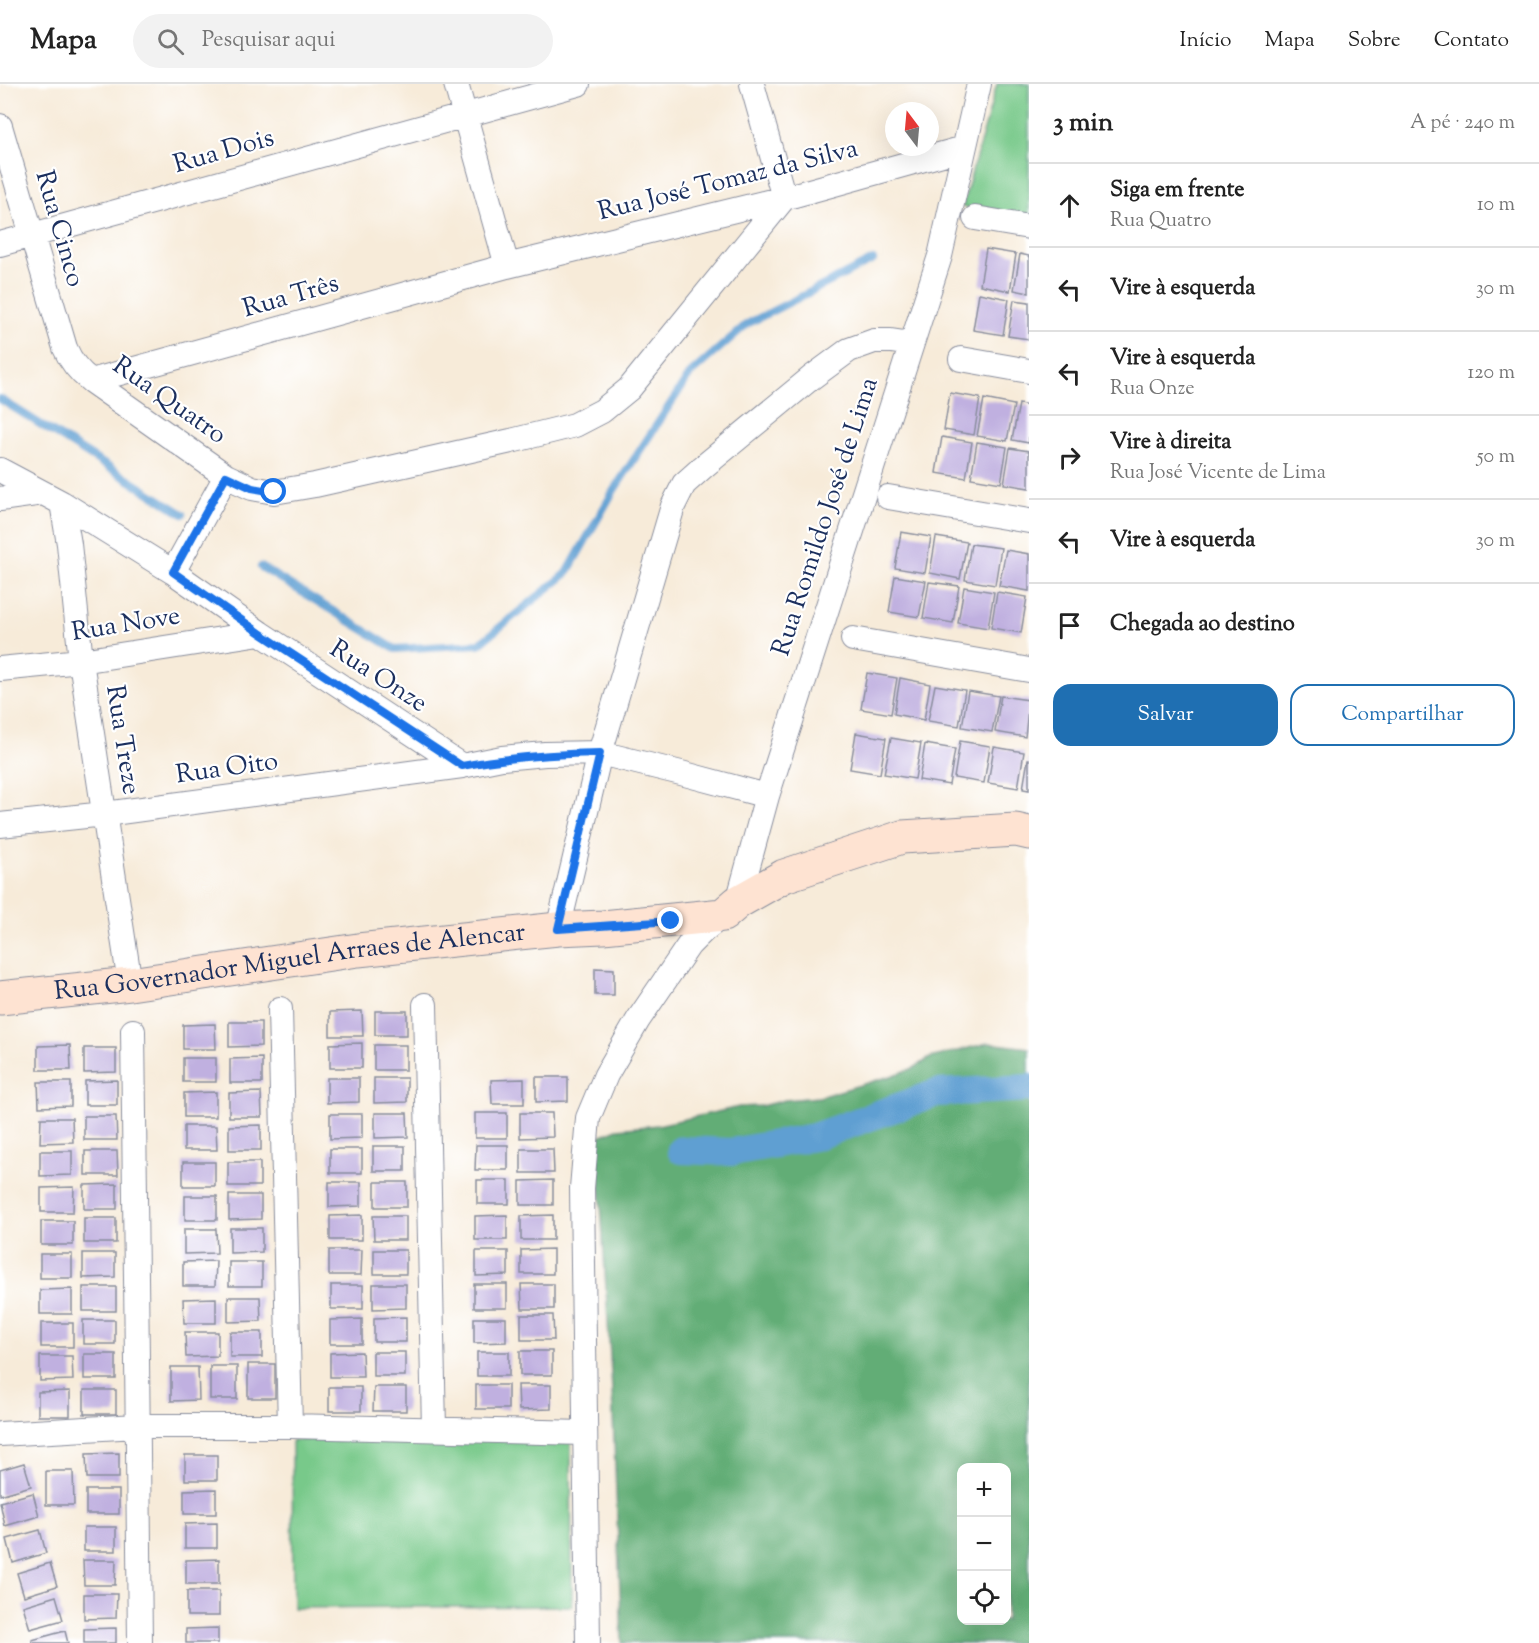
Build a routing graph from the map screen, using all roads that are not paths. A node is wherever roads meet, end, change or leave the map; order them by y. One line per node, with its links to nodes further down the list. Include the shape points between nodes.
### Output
1 (456, 84): 5 (street)
2 (578, 84): 5 (street, Rua Dois)
3 (752, 84): 8 (street)
4 (979, 84): 7 (street, Rua Romildo José de Lima)
5 (464, 115): 11 (street, Rua Dois); 13 (street)
6 (0, 126): 11 (street, Rua Cinco)
7 (964, 148): 8 (street, Rua José Tomaz da Silva); 14 (street, Rua Romildo José de Lima, via 939,256)
8 (784, 198): 13 (street, Rua José Tomaz da Silva); 20 (street, Rua Quatro, via 629,389 602,411 575,425 274,492 252,488)
9 (975, 218): 10 (street)
10 (1029, 227)
11 (31, 236): 12 (street, Rua Dois); 15 (street, Rua Cinco)
12 (0, 244)
13 (507, 266): 18 (street, Rua Três)
14 (911, 344): 31 (street, via 874,341 849,350 684,484 673,506); 33 (street, Rua Romildo José de Lima)
15 (65, 348): 18 (street, Rua Quatro, via 71,361)
16 (961, 359): 17 (street)
17 (1029, 371)
18 (91, 381): 20 (street, Rua Quatro)
19 (0, 470): 22 (street, Rua Onze)
20 (226, 476): 25 (street)
21 (888, 497): 24 (street)
22 (53, 498): 23 (street); 25 (street, Rua Onze); 28 (street, Rua Treze, via 69,544)
23 (0, 499)
24 (1029, 521)
25 (173, 572): 26 (street, Rua Onze)
26 (260, 633): 28 (street, Rua Nove); 32 (street, Rua Onze)
27 (853, 639): 30 (street)
28 (81, 661): 29 (street, Rua Nove); 34 (street, Rua Treze)
29 (0, 669)
30 (1029, 670)
31 (600, 753): 32 (street, via 502,758); 33 (street); 38 (street)
32 (462, 766): 34 (street, Rua Oito)
33 (766, 796): 37 (street, Rua Romildo José de Lima)
34 (105, 814): 35 (street, Rua Oito); 39 (street, Rua Treze)
35 (0, 825)
36 (1029, 833): 37 (street, via 1016,830 902,837 784,876)
37 (731, 909): 38 (street, Rua Governador Miguel Arraes de Alencar, via 603,927); 47 (street, via 689,945 638,1020 606,1076 588,1118 582,1188)
38 (558, 929): 39 (street, Rua Governador Miguel Arraes de Alencar, via 358,950)
39 (130, 984): 40 (street, Rua Governador Miguel Arraes de Alencar)
40 (0, 998)
41 (425, 1005): 46 (street)
42 (280, 1009): 45 (street)
43 (133, 1031): 44 (street)
44 (137, 1426): 45 (street); 48 (street); 49 (street)
45 (290, 1426): 46 (street)
46 (434, 1429): 47 (street)
47 (585, 1433): 50 (street)
48 (0, 1434)
49 (140, 1643)
50 (588, 1643)

